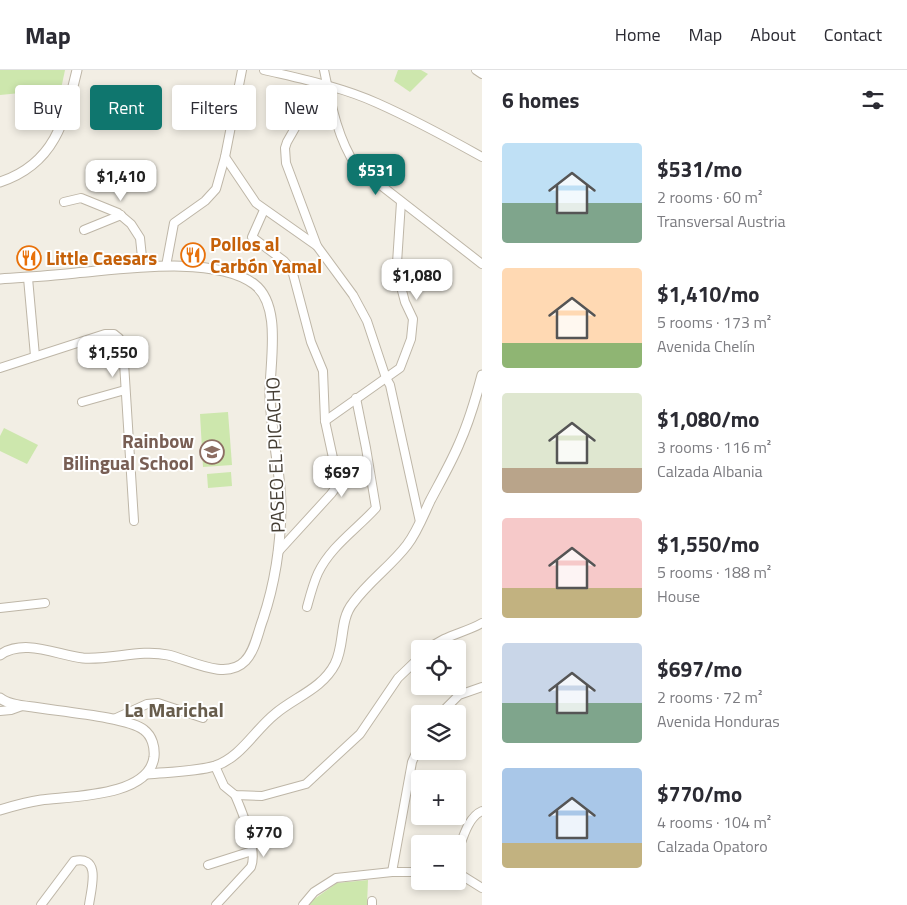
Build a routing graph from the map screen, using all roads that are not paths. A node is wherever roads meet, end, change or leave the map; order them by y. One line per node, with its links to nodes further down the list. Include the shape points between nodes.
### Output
1 (77, 70): 14 (street, via 58,134 45,154 16,176)
2 (242, 70): 12 (street)
3 (264, 70): 7 (street)
4 (324, 70): 8 (street)
5 (476, 70): 6 (street)
6 (482, 74)
7 (323, 85)
8 (328, 85)
9 (337, 90): 13 (street, via 376,102)
10 (337, 124): 16 (street, via 346,151 356,166)
11 (295, 130): 20 (street, via 285,148 286,162)
12 (225, 157): 17 (street, via 253,200); 22 (street, via 215,190 174,223)
13 (482, 157)
14 (0, 182)
15 (64, 202): 18 (street, via 81,198)
16 (401, 202): 21 (street); 29 (street, via 397,263 400,283 413,319 411,339 400,368)
17 (264, 210): 20 (street); 33 (street, via 252,237 284,260 292,270 311,342 323,371)
18 (121, 215): 19 (street); 23 (street, via 140,238)
19 (84, 230)
20 (317, 246): 29 (street, via 362,309)
21 (482, 264)
22 (166, 266): 23 (street, PASEO EL PICACHO); 36 (street, PASEO EL PICACHO, via 232,273 254,284 264,295 273,337 270,395 281,504)
23 (143, 267): 24 (street, PASEO EL PICACHO)
24 (28, 278): 25 (street, PASEO EL PICACHO); 26 (street)
25 (0, 279)
26 (35, 356): 27 (street); 30 (street, via 114,334 119,338)
27 (0, 368)
28 (482, 375): 35 (street, via 460,442)
29 (386, 378): 31 (street); 35 (street)
30 (125, 390): 32 (street); 34 (street)
31 (356, 398): 33 (street); 38 (street, via 376,508 346,536 322,565)
32 (82, 402)
33 (325, 421): 36 (street, via 337,486)
34 (134, 521)
35 (420, 522): 52 (street, via 393,563 352,604 345,616 336,662 329,673 319,684 275,714 250,742)
36 (278, 552): 42 (street, PASEO EL PICACHO, via 270,595 255,643 246,661 236,667 216,670 185,659 148,652 93,659 19,648)
37 (45, 603): 39 (street)
38 (307, 607)
39 (0, 608)
40 (482, 622): 41 (street, via 469,631)
41 (442, 640)
42 (0, 655)
43 (411, 666): 54 (street, via 398,678 360,734 306,784 262,796)
44 (482, 687): 46 (street, via 459,695)
45 (0, 698): 47 (street)
46 (449, 705)
47 (23, 706): 48 (street); 50 (street)
48 (0, 711)
49 (203, 718): 50 (street, via 158,703 146,704)
50 (114, 719): 53 (street, via 142,728 148,734 154,758)
51 (413, 760): 60 (street)
52 (215, 766): 53 (street); 54 (street, via 224,786)
53 (147, 774): 55 (street, via 133,784 106,792 38,801)
54 (235, 795): 58 (street)
55 (0, 810)
56 (482, 811): 57 (street, via 476,814)
57 (466, 835)
58 (252, 851): 59 (street); 66 (street, via 251,868)
59 (208, 865)
60 (392, 872): 61 (street); 67 (street, via 336,878 314,892)
61 (411, 872)
62 (466, 878): 63 (street)
63 (482, 888)
64 (41, 905): 65 (street, via 74,861 80,860 86,861 93,871)
65 (89, 905)
66 (216, 905)
67 (303, 905)

